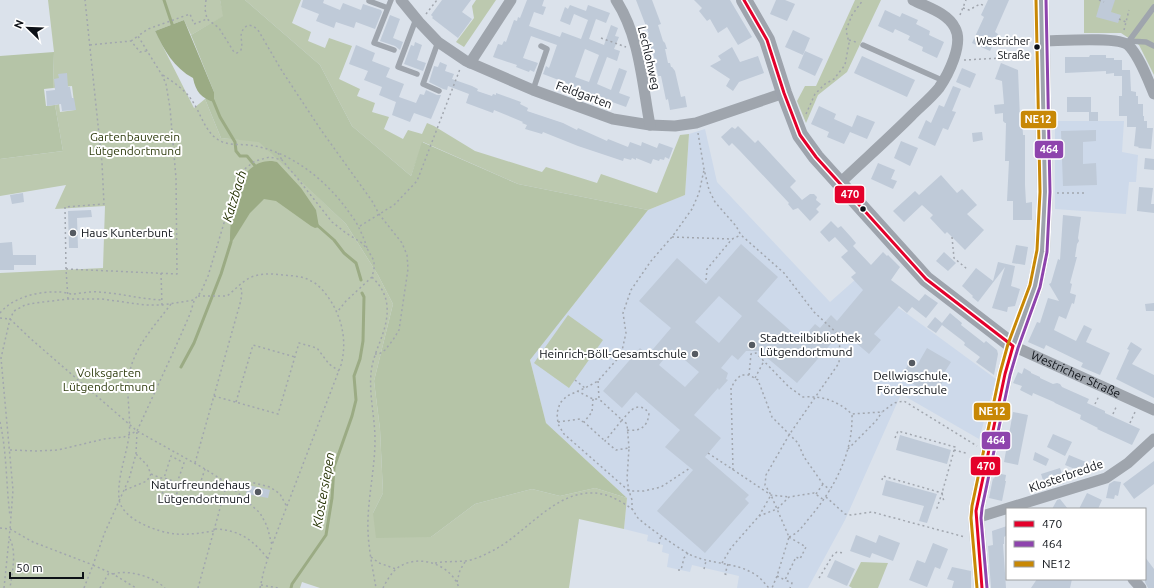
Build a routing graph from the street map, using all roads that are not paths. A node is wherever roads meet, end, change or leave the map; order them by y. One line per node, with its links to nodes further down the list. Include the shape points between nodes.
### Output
1 (391, 0): 10 (lane)
2 (401, 0): 11 (street, Feldgarten)
3 (511, 0): 18 (street)
4 (616, 0): 25 (street, Lechlohweg, via 624,13 637,51)
5 (744, 0): 23 (street, Westricher Straße, via 767,40)
6 (913, 0): 20 (street, via 941,14 954,26 958,36 956,51)
7 (1042, 0): 16 (street)
8 (369, 1): 10 (lane)
9 (1154, 7): 15 (lane, via 1129,41 1146,42)
10 (388, 8): 17 (lane, via 374,42)
11 (417, 20): 12 (street, Feldgarten); 19 (lane, via 398,67)
12 (438, 42): 18 (street, Feldgarten); 22 (lane, via 422,84)
13 (863, 44): 20 (lane)
14 (541, 46): 21 (lane, via 547,49)
15 (1154, 46)
16 (1042, 47): 24 (street, via 1116,40 1128,44); 27 (street, via 1045,192 1042,251 1035,286)
17 (394, 50)
18 (468, 62): 21 (street, Feldgarten)
19 (417, 74)
20 (944, 81): 26 (street)
21 (533, 90): 25 (street, Feldgarten, via 613,119)
22 (439, 91)
23 (784, 93): 25 (street, Feldgarten, via 696,123 675,126); 26 (street, Westricher Straße, via 794,122 804,140)
24 (1154, 94)
25 (650, 125)
26 (840, 183): 27 (street, Westricher Straße, via 926,279)
27 (1013, 346): 28 (street, Westricher Straße); 34 (street)
28 (1154, 410)
29 (1154, 439): 30 (street, Klosterbredde, via 1128,463 1106,478)
30 (1028, 502): 31 (street, Klosterbredde); 32 (street)
31 (1008, 508)
32 (1038, 508)
33 (1006, 509): 34 (street, Klosterbredde)
34 (976, 518): 36 (street)
35 (1134, 580): 37 (street)
36 (982, 588)
37 (1141, 588)

